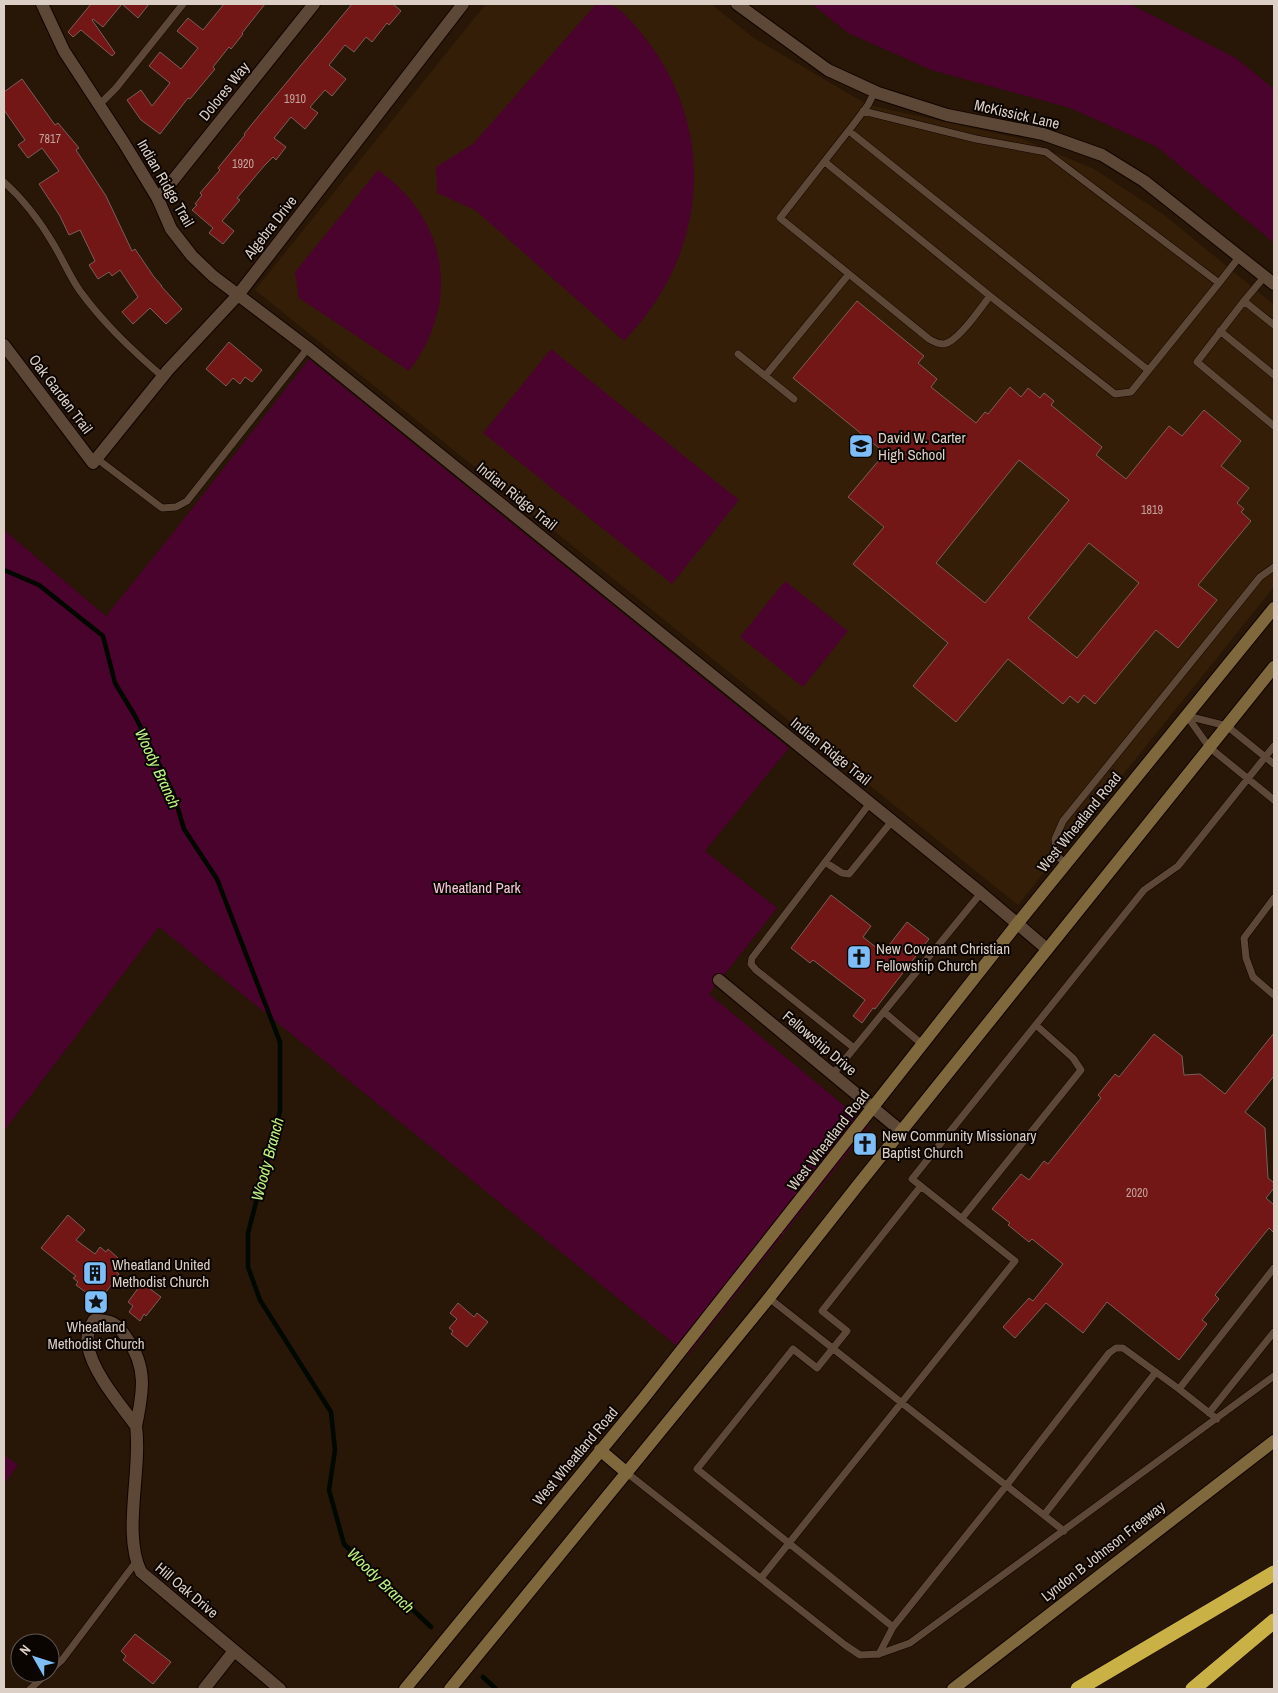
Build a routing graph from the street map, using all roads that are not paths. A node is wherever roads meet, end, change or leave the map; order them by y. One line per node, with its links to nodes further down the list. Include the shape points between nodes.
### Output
1 (43, 4): 7 (street, Indian Ridge Trail, via 64,50)
2 (183, 4): 7 (lane, via 116,88)
3 (314, 4): 12 (street, Dolores Way)
4 (463, 4): 17 (street, Algebra Drive)
5 (736, 4): 6 (street, McKissick Lane, via 828,70)
6 (874, 91): 8 (lane); 13 (street, McKissick Lane, via 947,115 1043,134 1102,155 1144,181)
7 (99, 104): 12 (street, Indian Ridge Trail)
8 (863, 111): 9 (lane); 16 (lane, via 976,139 1046,152)
9 (849, 131): 10 (lane); 25 (lane)
10 (825, 162): 14 (lane, via 780,218); 18 (lane)
11 (4, 182): 28 (lane, via 20,196 39,222 80,290 104,321)
12 (158, 200): 17 (street, Indian Ridge Trail, via 171,229 192,256)
13 (1240, 256): 15 (street, McKissick Lane); 16 (lane)
14 (849, 274): 18 (lane, via 929,340 938,343 946,344 955,338); 27 (lane)
15 (1269, 280): 19 (lane)
16 (1219, 283): 25 (lane)
17 (238, 295): 23 (street, Indian Ridge Trail); 28 (street, Algebra Drive)
18 (990, 296): 25 (lane, via 1114,394 1131,392)
19 (1244, 301): 20 (lane); 21 (lane)
20 (1274, 325)
21 (1220, 331): 26 (lane); 30 (lane, via 1197,362)
22 (4, 345): 31 (street, Oak Garden Trail)
23 (308, 348): 31 (lane, via 187,501 176,507 162,508); 43 (street, Indian Ridge Trail)
24 (738, 354): 27 (lane)
25 (1148, 370)
26 (1274, 375)
27 (765, 376): 29 (lane)
28 (162, 377): 31 (street, Algebra Drive)
29 (794, 399)
30 (1274, 426)
31 (95, 460)
32 (1274, 567): 46 (lane, via 1260,577 1063,821 1055,839 1056,855)
33 (1274, 608): 35 (main road, West Wheatland Road)
34 (1274, 667): 36 (main road)
35 (1187, 716): 36 (lane); 38 (lane); 46 (main road, West Wheatland Road)
36 (1227, 726): 38 (main road); 39 (lane)
37 (1274, 746): 39 (lane)
38 (1210, 748): 41 (lane); 50 (main road)
39 (1266, 757): 40 (lane); 41 (lane)
40 (1274, 764)
41 (1248, 779): 42 (lane); 54 (lane, via 1178,866 1144,890)
42 (1274, 800)
43 (870, 803): 44 (street, Indian Ridge Trail); 45 (lane)
44 (892, 821): 45 (lane, via 849,874); 47 (street, Indian Ridge Trail)
45 (825, 862): 56 (lane, via 752,958 751,964)
46 (1066, 864): 49 (main road, West Wheatland Road)
47 (981, 893): 49 (street, Indian Ridge Trail); 53 (lane)
48 (1274, 898): 52 (lane, via 1244,938 1246,958 1253,977)
49 (1017, 924): 50 (street, Indian Ridge Trail); 55 (main road, West Wheatland Road)
50 (1047, 949): 59 (main road)
51 (719, 980): 57 (street, Fellowship Drive)
52 (1274, 995)
53 (884, 1012): 55 (lane); 56 (lane)
54 (1036, 1025): 60 (lane, via 912,1179); 61 (lane, via 1073,1058 1081,1070)
55 (923, 1045): 58 (main road, West Wheatland Road)
56 (854, 1048): 57 (lane)
57 (833, 1074): 58 (street, Fellowship Drive)
58 (873, 1108): 59 (street, Fellowship Drive); 74 (main road, West Wheatland Road)
59 (901, 1131): 63 (main road)
60 (921, 1186): 61 (lane); 65 (lane, via 822,1310 847,1331)
61 (962, 1218): 69 (lane, via 1015,1261)
62 (1274, 1268): 68 (lane)
63 (769, 1298): 65 (lane); 75 (main road)
64 (1274, 1332): 70 (lane)
65 (833, 1348): 69 (lane); 79 (lane, via 817,1368 793,1349 697,1468)
66 (1156, 1372): 68 (lane); 76 (lane, via 1123,1348 1116,1348); 77 (lane)
67 (1274, 1376): 71 (lane)
68 (1179, 1389): 70 (lane)
69 (902, 1403): 76 (lane); 79 (lane)
70 (1209, 1413): 71 (lane)
71 (1217, 1419): 78 (lane)
72 (136, 1426): 72 (street, Hill Oak Drive, via 91,1357 88,1335 94,1320 108,1320 115,1324 138,1356 142,1397); 80 (street, Hill Oak Drive, via 138,1463 133,1548)
73 (1274, 1441): 92 (main road, Lyndon B Johnson Freeway)
74 (600, 1450): 75 (main road); 90 (main road, West Wheatland Road)
75 (627, 1473): 82 (lane); 91 (main road)
76 (1006, 1486): 77 (lane); 84 (lane)
77 (1044, 1515): 78 (lane)
78 (1064, 1531): 86 (lane, via 910,1643)
79 (789, 1544): 82 (lane); 84 (lane)
80 (136, 1562): 85 (street, Hill Oak Drive, via 148,1580); 87 (lane)
81 (1274, 1574): 93 (highway)
82 (761, 1578): 86 (lane, via 860,1655)
83 (1274, 1621): 94 (highway)
84 (893, 1627): 86 (lane)
85 (234, 1651): 88 (street); 89 (street, Hill Oak Drive)
86 (879, 1654)
87 (60, 1662)
88 (204, 1689)
89 (280, 1689)
90 (405, 1689)
91 (450, 1689)
92 (953, 1689)
93 (1078, 1689)
94 (1193, 1689)

